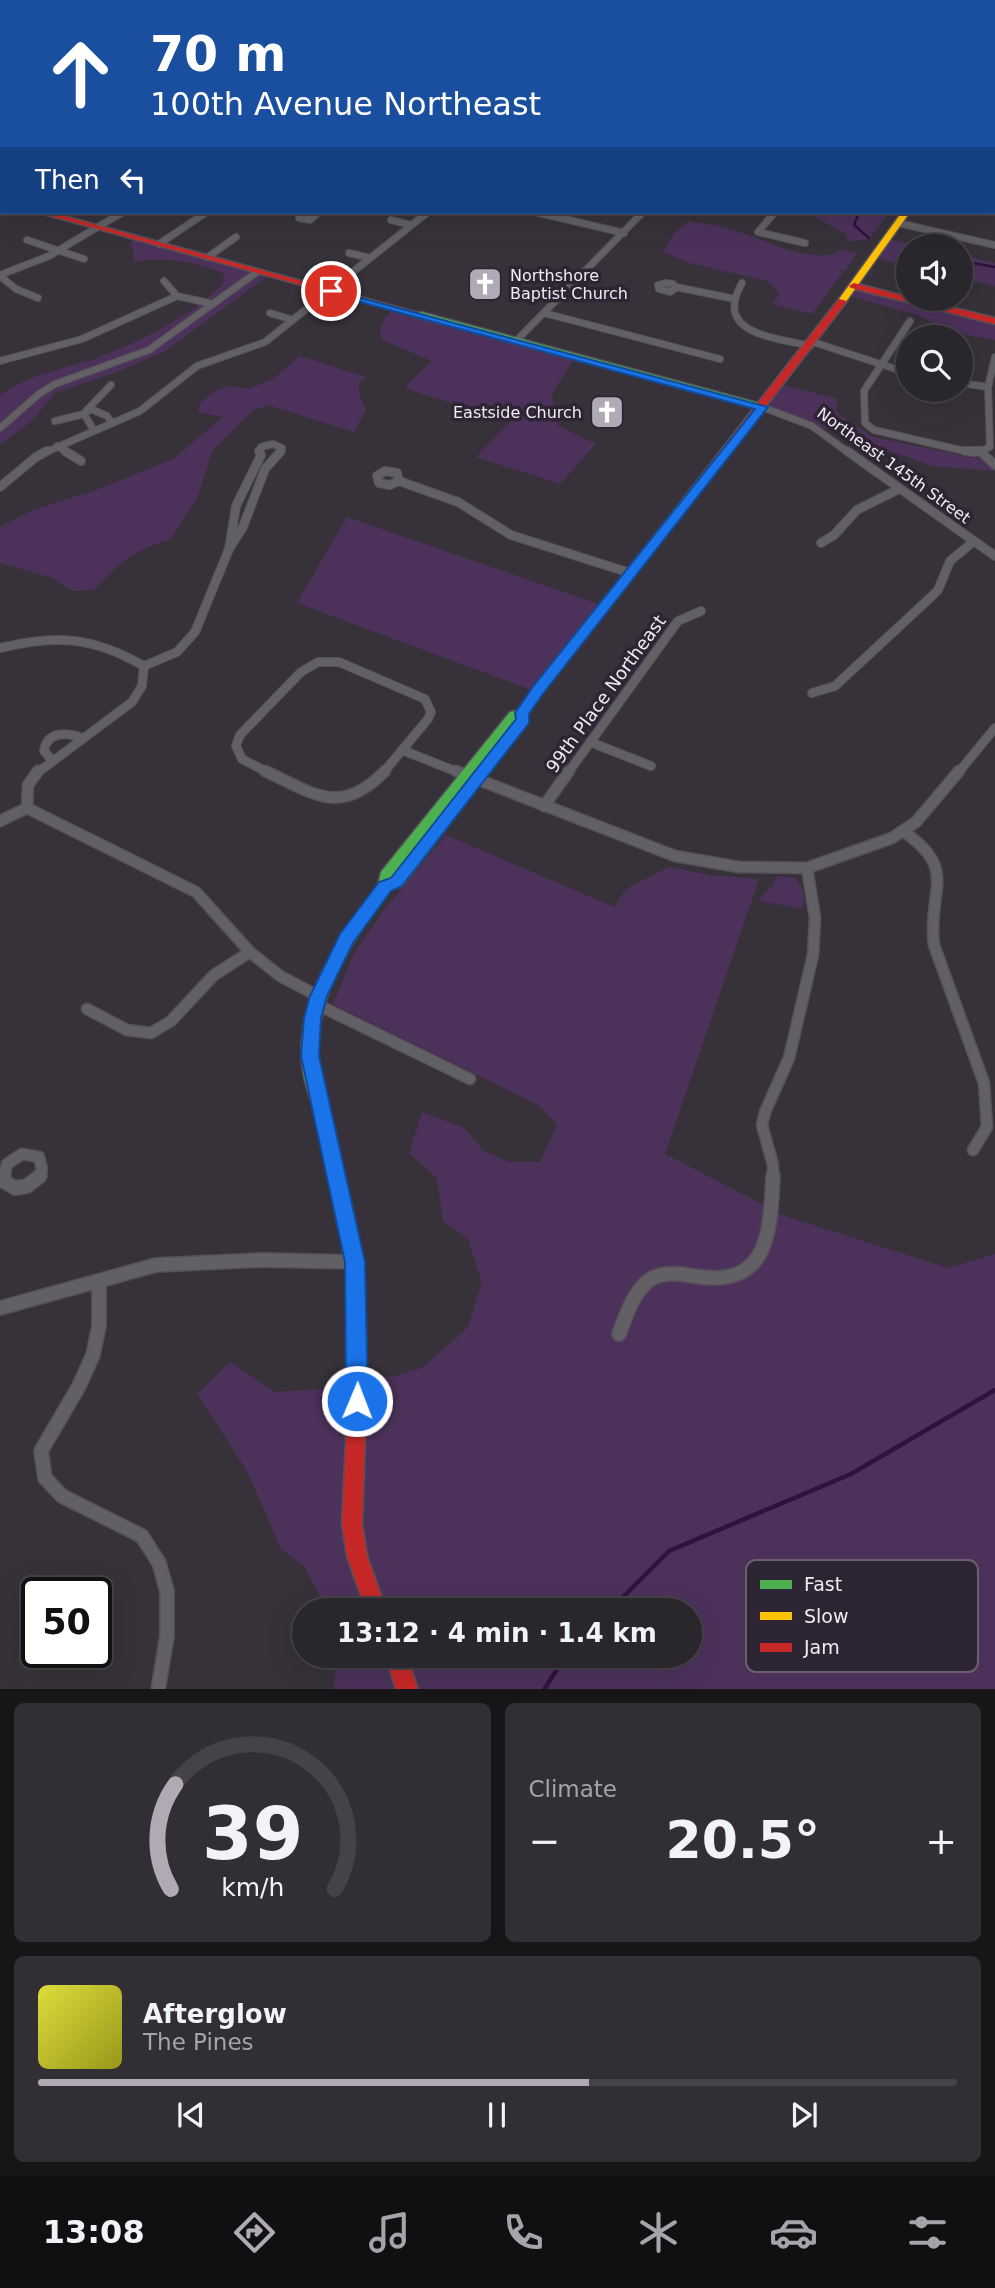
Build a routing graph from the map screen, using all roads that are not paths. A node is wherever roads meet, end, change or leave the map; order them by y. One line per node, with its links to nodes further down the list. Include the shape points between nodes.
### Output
1 (47, 214): 11 (main road, Northeast 145th Street)
2 (120, 214): 11 (street)
3 (204, 214): 16 (street)
4 (425, 214): 10 (street)
5 (543, 214): 12 (street)
6 (641, 214): 12 (street)
7 (773, 214): 15 (street, via 758,232)
8 (902, 217): 17 (street); 27 (main road)
9 (391, 220): 10 (street)
10 (411, 225): 21 (street)
11 (99, 228): 16 (main road, Northeast 145th Street); 18 (street)
12 (624, 233): 35 (street)
13 (236, 237): 20 (street)
14 (27, 240): 18 (street)
15 (805, 243)
16 (159, 244): 20 (main road, Northeast 145th Street)
17 (995, 245)
18 (63, 250): 22 (street); 24 (street)
19 (349, 253): 21 (street)
20 (208, 257): 23 (main road, Northeast 145th Street)
21 (370, 258): 29 (street)
22 (84, 259)
23 (257, 272): 29 (main road, Northeast 145th Street); 33 (street)
24 (0, 275): 31 (street, via 16,289)
25 (164, 281): 30 (street)
26 (742, 283): 32 (street)
27 (854, 286): 38 (main road); 40 (main road)
28 (676, 287): 32 (street)
29 (331, 291): 36 (street); 39 (main road, Northeast 145th Street)
30 (177, 296): 33 (street); 43 (street, via 108,329)
31 (38, 298)
32 (730, 298): 40 (street, via 733,317 746,327)
33 (213, 304): 53 (street, via 149,350 55,384)
34 (270, 313): 36 (street)
35 (544, 313): 39 (street); 42 (street)
36 (293, 320): 52 (street, via 265,342 197,366 153,403)
37 (910, 321): 44 (street)
38 (995, 321)
39 (516, 341): 49 (main road, Northeast 145th Street)
40 (811, 344): 44 (street); 49 (main road)
41 (995, 357): 48 (street)
42 (719, 359)
43 (0, 361)
44 (882, 365): 45 (street); 56 (street, via 864,391 869,427)
45 (896, 369)
46 (111, 385): 50 (street)
47 (973, 385): 48 (street)
48 (988, 387): 56 (street, via 990,447)
49 (762, 407): 61 (street, Northeast 145th Street, via 813,426); 66 (main road)
50 (85, 413): 51 (street); 52 (street, via 100,411); 54 (street)
51 (55, 421)
52 (112, 423): 54 (street)
53 (0, 428)
54 (93, 429): 55 (street)
55 (57, 446): 57 (street); 60 (street)
56 (980, 451): 58 (street)
57 (81, 461)
58 (995, 465)
59 (399, 481): 66 (street, via 458,502 511,535)
60 (0, 487)
61 (899, 489): 62 (street, Northeast 145th Street); 63 (street, via 857,510)
62 (973, 542): 65 (street, Northeast 145th Street); 70 (street, via 950,561 930,597 835,686)
63 (821, 544)
64 (229, 549): 64 (street, via 243,527 265,469 282,448 273,444 258,451 261,454 236,506); 69 (street, via 195,632 177,652)
65 (995, 556)
66 (630, 573): 77 (main road, via 522,713 523,719)
67 (701, 611): 73 (street, 99th Place Northeast, via 678,621)
68 (0, 648): 69 (street, via 35,638 60,637 113,649)
69 (144, 666): 72 (street, via 138,694)
70 (812, 693)
71 (995, 728): 81 (street, via 934,803)
72 (82, 738): 75 (street); 75 (street, via 63,734 49,738 43,746)
73 (590, 743): 76 (street); 78 (street, 99th Place Northeast)
74 (402, 750): 74 (street, via 368,789 345,799 331,798 250,764 236,746 240,735 301,672 318,662 339,662 418,694 429,704 428,719); 77 (street)
75 (51, 759): 79 (street, via 28,785)
76 (651, 766)
77 (471, 777): 78 (street); 84 (main road, via 386,877 385,886 346,939)
78 (544, 806): 82 (street, via 675,856 739,867)
79 (27, 808): 80 (street); 83 (street, via 196,892)
80 (0, 821)
81 (903, 831): 82 (street); 87 (street, via 923,845 935,862 934,946 989,1090 987,1127)
82 (807, 868): 91 (street, via 816,913 811,967 795,1043 762,1122 762,1137 773,1165 765,1245 755,1264 740,1276 675,1273 645,1280 626,1307)
83 (250, 952): 84 (street); 85 (street, via 212,976 156,1032 143,1035 128,1030)
84 (317, 1000): 86 (street); 88 (main road, via 310,1056)
85 (88, 1009)
86 (470, 1079)
87 (973, 1150)
88 (355, 1262): 89 (street, via 156,1265); 92 (main road, via 358,1379 352,1524)
89 (99, 1281): 90 (street); 94 (street, via 99,1326 93,1355 40,1451 44,1478 62,1496 142,1536 159,1563 167,1591 167,1636)
90 (0, 1307)
91 (619, 1334)
92 (372, 1598)
93 (401, 1668): 95 (main road)
94 (158, 1689)
95 (407, 1689)

